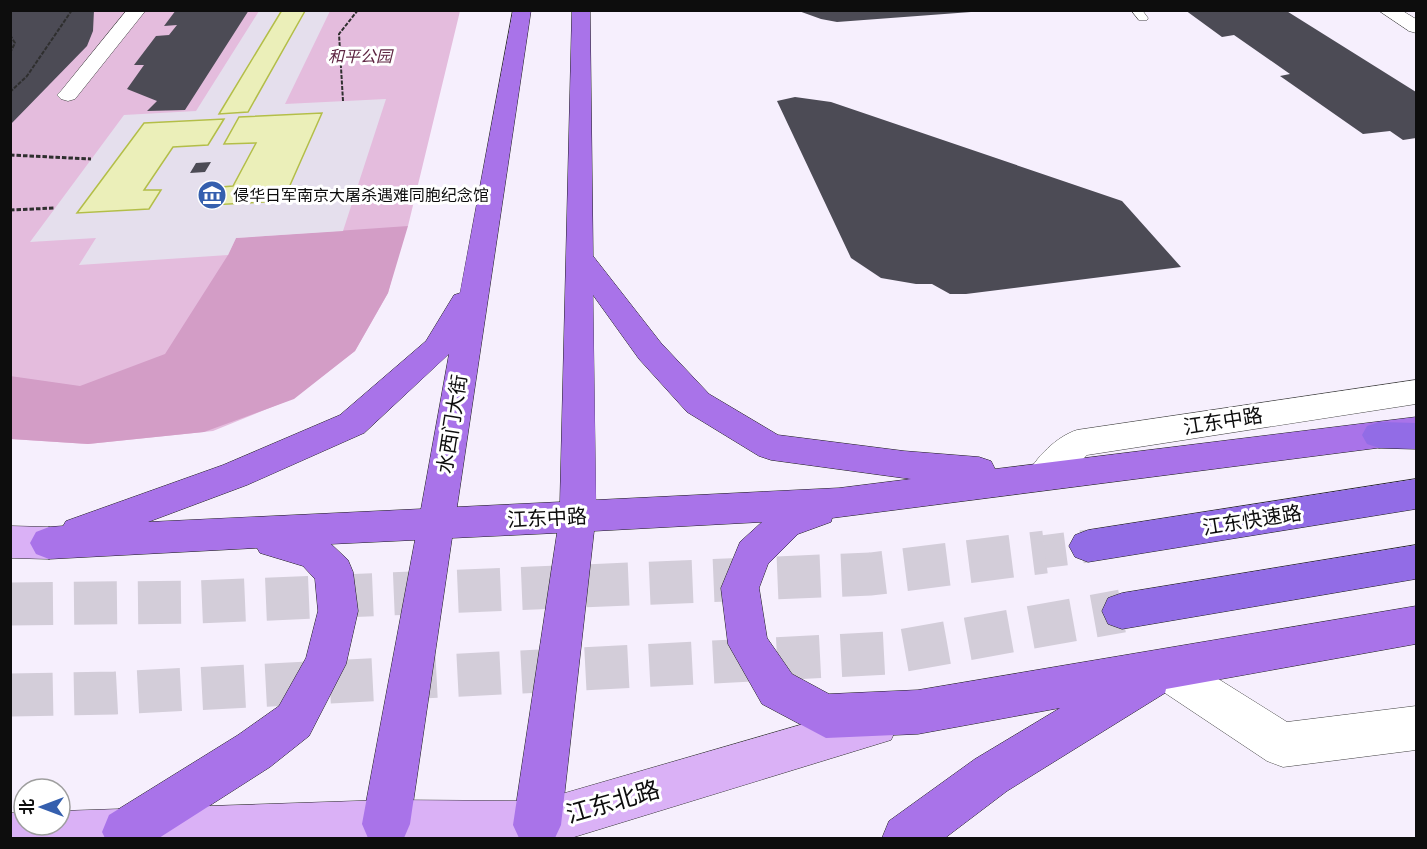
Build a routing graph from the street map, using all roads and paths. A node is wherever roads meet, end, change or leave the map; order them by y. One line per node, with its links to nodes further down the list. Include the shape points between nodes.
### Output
1 (72, 10): 10 (path, via 27,76)
2 (137, 10): 11 (street)
3 (357, 10): 12 (path, via 339,34)
4 (522, 10): 18 (main road, 水西门大街)
5 (581, 10): 17 (main road)
6 (1387, 10): 7 (street)
7 (1416, 27)
8 (10, 35): 9 (path, via 15,43)
9 (10, 53)
10 (10, 92)
11 (68, 95)
12 (343, 101)
13 (10, 155): 14 (path)
14 (91, 159)
15 (56, 208): 16 (path)
16 (10, 210)
17 (579, 256): 23 (main road, via 650,351 698,403 771,447 904,465); 26 (main road)
18 (474, 285): 27 (main road, 水西门大街); 30 (main road, via 437,349 352,424 235,475)
19 (1416, 392): 23 (street, 江东中路, via 1077,443)
20 (1416, 430): 21 (main road, 江东中路)
21 (1379, 435): 22 (highway); 23 (main road, 江东中路)
22 (1416, 436)
23 (1044, 477): 25 (main road, 江东中路)
24 (1416, 494): 31 (highway, 江东快速路)
25 (839, 503): 26 (main road, 江东中路); 36 (main road, via 785,523 753,554 740,588 748,644 777,689 826,716)
26 (578, 516): 27 (main road, 江东中路); 40 (main road)
27 (436, 524): 28 (main road, 江东中路); 38 (main road, 水西门大街)
28 (240, 534): 30 (main road, 江东中路); 39 (main road, via 314,552 334,572 338,611 325,664 294,721)
29 (10, 542): 30 (main road)
30 (49, 543)
31 (1088, 546)
32 (1416, 562): 33 (highway)
33 (1122, 611)
34 (1416, 625): 35 (main road)
35 (1166, 669): 36 (main road); 37 (street, via 1283,745); 42 (main road, via 991,775)
36 (918, 712): 40 (main road, 江东北路)
37 (1416, 728)
38 (385, 831): 39 (main road, 江东北路); 40 (main road, 江东北路)
39 (126, 832): 41 (main road, 江东北路)
40 (536, 832)
41 (10, 837)
42 (906, 838)

